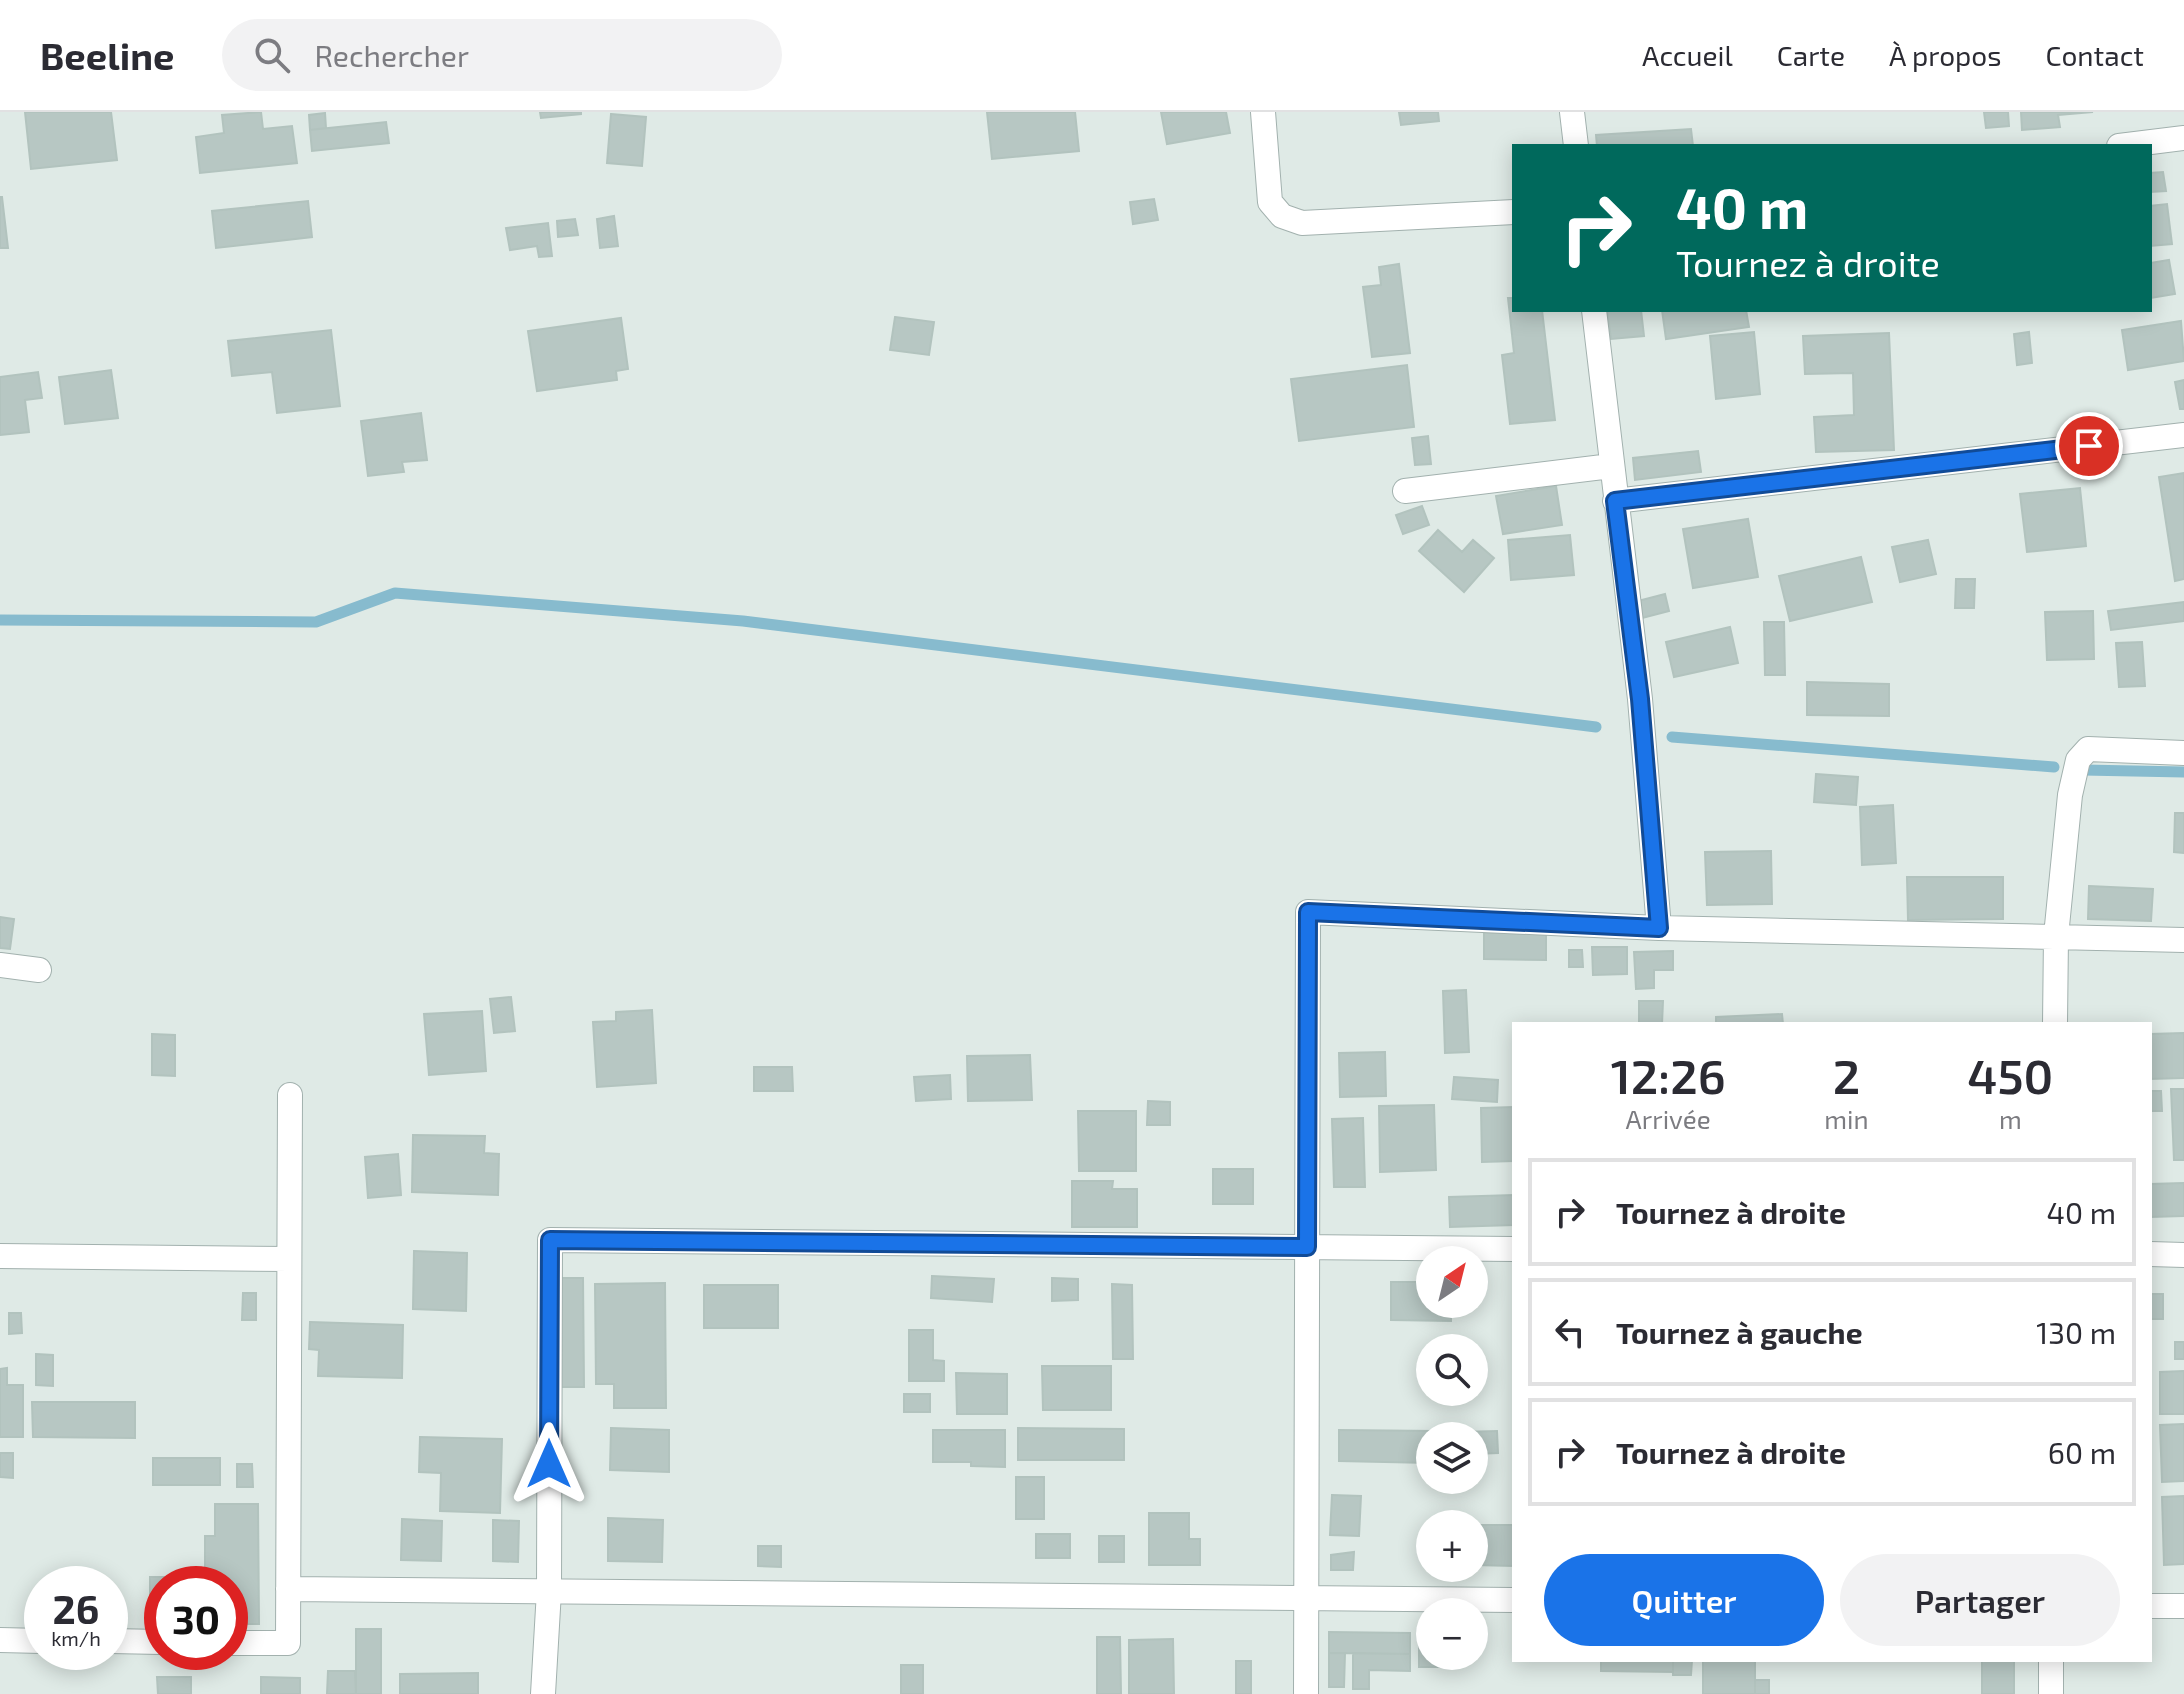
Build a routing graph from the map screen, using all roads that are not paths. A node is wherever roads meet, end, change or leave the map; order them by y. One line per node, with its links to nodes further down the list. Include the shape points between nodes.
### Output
1 (1263, 112): 6 (street, via 1270,202 1282,216 1302,223)
2 (1572, 112): 4 (street)
3 (2184, 138): 5 (street)
4 (1576, 144)
5 (2135, 144)
6 (1512, 212)
7 (1594, 312): 9 (street)
8 (2184, 435): 11 (street)
9 (1611, 466): 10 (street); 11 (street)
10 (1405, 491)
11 (1615, 501): 13 (street, via 1640,699)
12 (2184, 753): 14 (street, via 2088,749 2078,760)
13 (1659, 928): 14 (street); 20 (street, via 1308,912)
14 (2056, 936): 15 (street); 18 (street)
15 (2184, 940)
16 (0, 965): 17 (street)
17 (39, 970)
18 (2055, 1022)
19 (290, 1095): 25 (street)
20 (1307, 1247): 21 (street); 27 (street, via 550,1240); 28 (street)
21 (1512, 1249)
22 (2152, 1254): 23 (street)
23 (2184, 1255)
24 (0, 1256): 25 (street)
25 (289, 1259): 26 (street)
26 (288, 1589): 27 (street); 34 (street, via 288,1643)
27 (549, 1591): 28 (street); 36 (street)
28 (1306, 1598): 29 (street); 37 (street)
29 (1512, 1600)
30 (2152, 1606): 31 (street)
31 (2184, 1606)
32 (0, 1640): 33 (street)
33 (24, 1641)
34 (248, 1643)
35 (2051, 1662): 38 (street)
36 (543, 1694)
37 (1306, 1694)
38 (2051, 1694)

